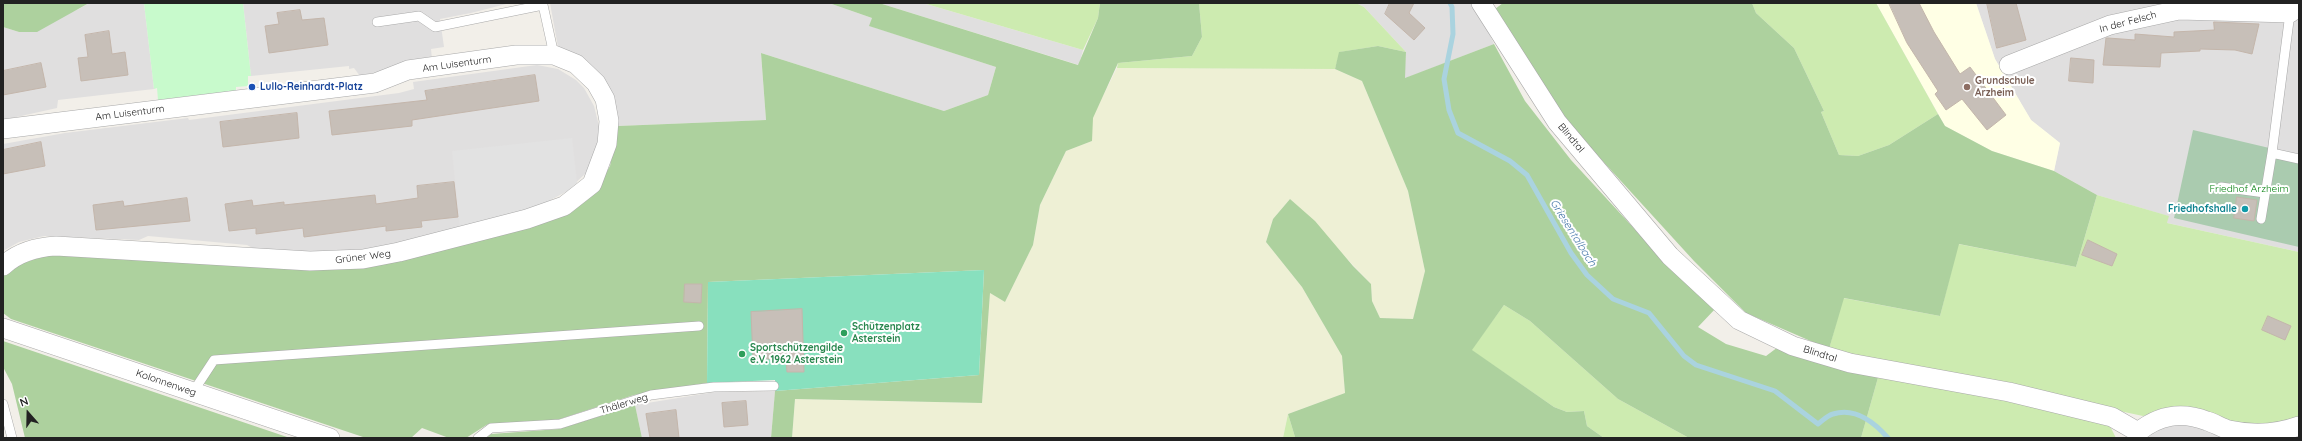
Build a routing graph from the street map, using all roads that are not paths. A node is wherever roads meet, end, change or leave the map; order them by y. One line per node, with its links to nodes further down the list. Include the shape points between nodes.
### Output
1 (1481, 3): 20 (street, Blindtal, via 1557,122 1670,256 1739,320 1793,346 1850,363 2031,397 2112,417)
2 (2294, 10): 5 (street, In der Felsch, via 2179,10 2110,25); 8 (lane)
3 (377, 22): 4 (lane, via 419,16 435,28 543,5)
4 (554, 55): 6 (street, Am Luisenturm, via 572,62); 7 (street, Am Luisenturm, via 516,56 408,70 375,83 328,90)
5 (2009, 65)
6 (585, 71): 13 (street, Grüner Weg, via 605,99 609,121 607,144 601,164 592,184 564,206 527,219 363,259 310,261 56,246 25,252 10,259)
7 (3, 129)
8 (2272, 153): 9 (lane); 11 (lane)
9 (2299, 159)
10 (2221, 187): 11 (lane)
11 (2265, 193): 12 (lane)
12 (2261, 219)
13 (3, 266)
14 (699, 326): 17 (lane, via 214,360)
15 (3, 328): 17 (street, Kolonnenweg)
16 (774, 386): 23 (lane, Thälerweg, via 714,387 651,395 560,424 491,428)
17 (193, 392): 22 (street, Kolonnenweg)
18 (3, 404): 21 (lane)
19 (2299, 426): 20 (street, Blindtal, via 2281,432 2239,431 2229,430 2192,416 2174,414 2156,420)
20 (2135, 435)
21 (12, 438)
22 (330, 438)
23 (478, 438)

